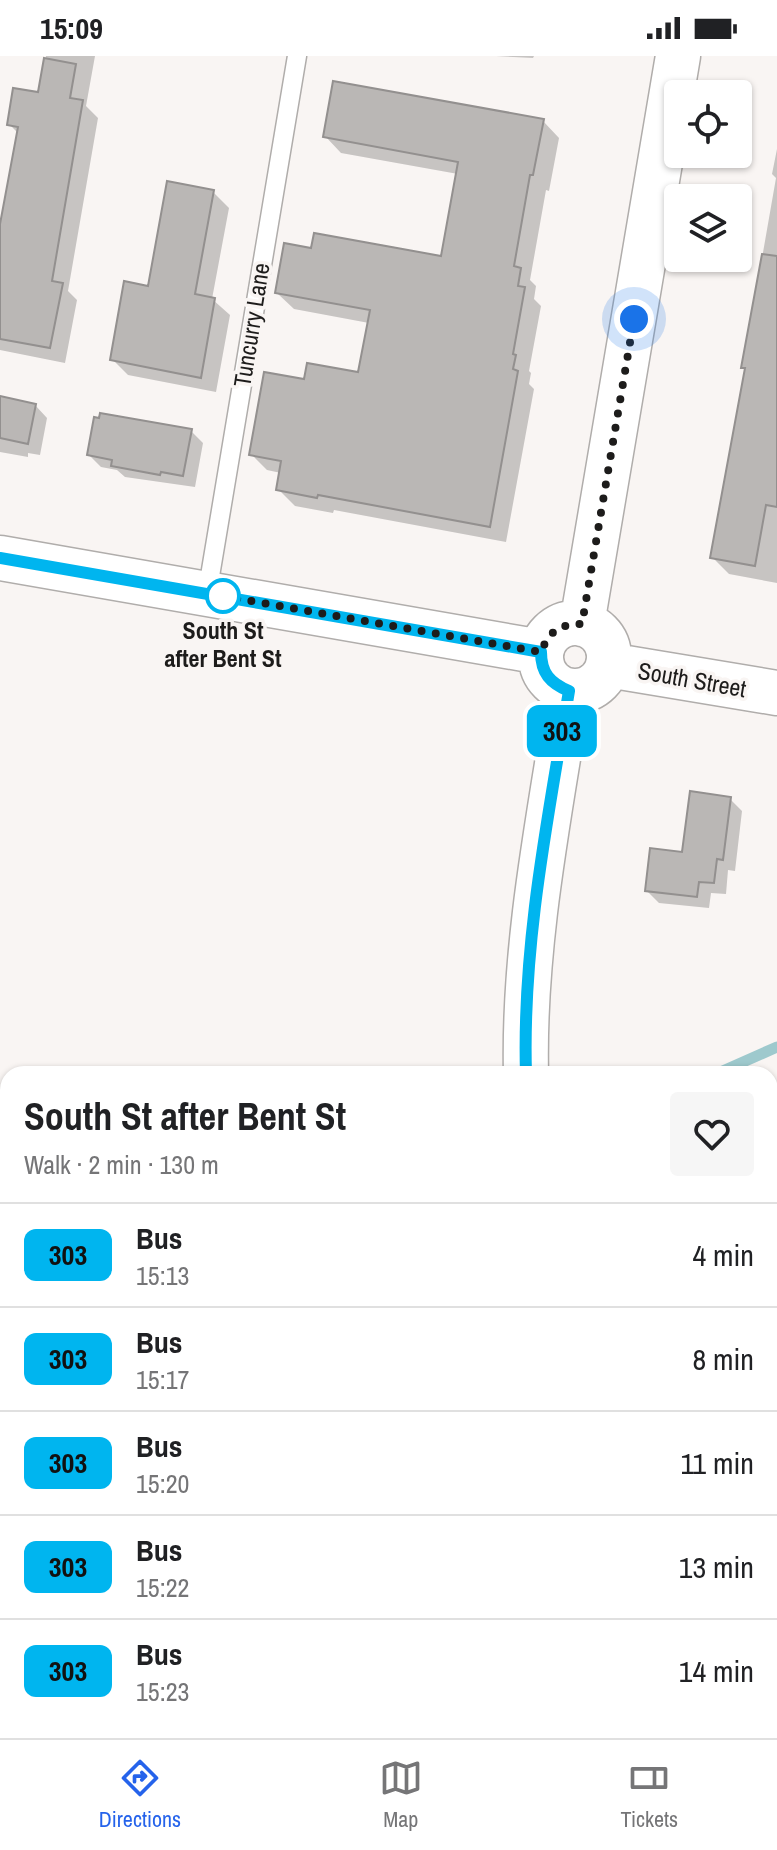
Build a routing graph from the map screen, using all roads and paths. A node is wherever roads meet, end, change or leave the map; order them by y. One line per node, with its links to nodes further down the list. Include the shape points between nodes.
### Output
1 (297, 56): 4 (lane, Tuncurry Lane)
2 (678, 56): 5 (street)
3 (0, 558): 4 (street)
4 (207, 594): 6 (street)
5 (582, 624): 6 (street, via 556,629); 7 (street, via 603,638)
6 (541, 652): 8 (street, via 547,677)
7 (608, 665): 8 (street, via 594,686); 9 (street, South Street)
8 (569, 691): 10 (street, via 538,891)
9 (777, 693)
10 (526, 1066)

